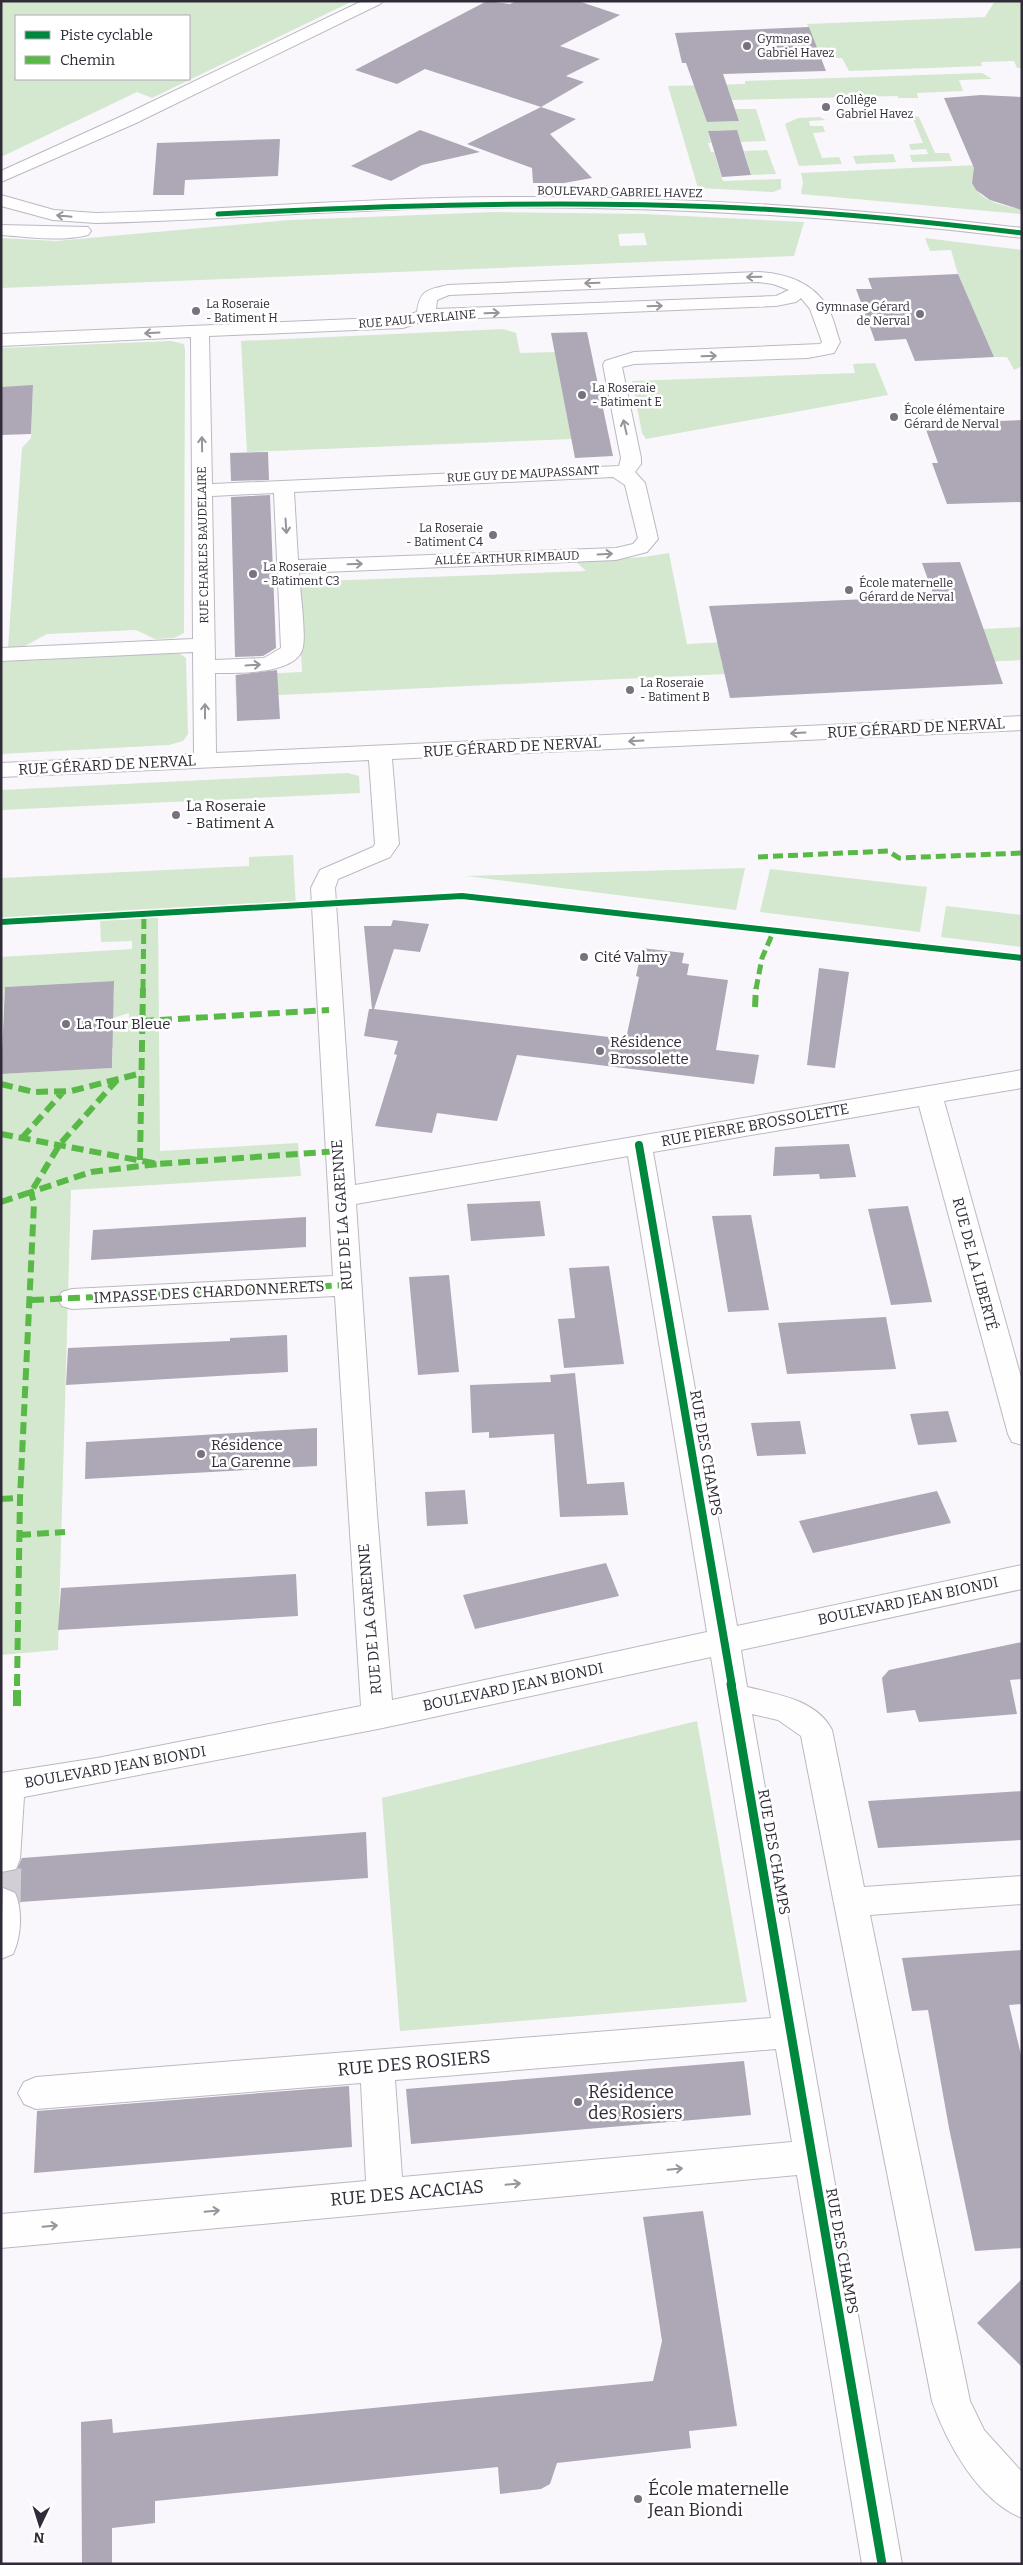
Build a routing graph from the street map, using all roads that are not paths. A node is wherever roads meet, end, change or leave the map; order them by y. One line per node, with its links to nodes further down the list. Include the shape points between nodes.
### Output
1 (375, 1): 2 (street)
2 (128, 120): 3 (street); 4 (street)
3 (1, 177)
4 (26, 183): 5 (street); 7 (street, via 23,193 27,203)
5 (1, 191)
6 (1, 200): 7 (street, BOULEVARD GABRIEL HAVEZ)
7 (40, 212): 8 (street, BOULEVARD GABRIEL HAVEZ, one-way to 7, via 88,218)
8 (218, 214): 9 (street, BOULEVARD GABRIEL HAVEZ, via 82,231); 10 (street, BOULEVARD GABRIEL HAVEZ, via 451,203 668,203 886,217)
9 (1, 229)
10 (1022, 233)
11 (800, 290): 12 (street, RUE PAUL VERLAINE, one-way to 11, via 776,301 790,298); 12 (street, one-way to 12, via 780,279 758,277 456,289 433,294 428,299); 15 (street, one-way to 11, via 631,458 612,366 634,358 827,349 830,342 818,306)
12 (426, 316): 13 (street, RUE PAUL VERLAINE, via 403,322)
13 (200, 331): 14 (street, RUE PAUL VERLAINE, one-way to 14); 17 (street, RUE CHARLES BAUDELAIRE, one-way to 13)
14 (1, 340)
15 (624, 473): 16 (street, RUE GUY DE MAUPASSANT, via 599,470); 18 (street, ALLÉE ARTHUR RIMBAUD, one-way to 15, via 630,552 640,548 648,539 638,490)
16 (284, 486): 17 (street, RUE GUY DE MAUPASSANT); 18 (street, one-way to 18)
17 (202, 490): 19 (street, RUE CHARLES BAUDELAIRE)
18 (289, 567): 21 (street, one-way to 18, via 268,664 290,654)
19 (204, 645): 20 (street); 21 (street, RUE CHARLES BAUDELAIRE)
20 (1, 655)
21 (204, 667): 24 (street, RUE CHARLES BAUDELAIRE, one-way to 21)
22 (1022, 722): 23 (street, RUE GÉRARD DE NERVAL, one-way to 23)
23 (380, 753): 24 (street, RUE GÉRARD DE NERVAL); 29 (street, RUE DE LA GARENNE, via 387,844 382,852 328,875 323,888)
24 (205, 760): 25 (street, RUE GÉRARD DE NERVAL)
25 (1, 770)
26 (1022, 1078): 27 (street, RUE PIERRE BROSSOLETTE)
27 (929, 1095): 28 (street, RUE PIERRE BROSSOLETTE); 32 (street, RUE DE LA LIBERTÉ)
28 (639, 1145): 29 (street, RUE PIERRE BROSSOLETTE); 34 (street, RUE DES CHAMPS)
29 (341, 1197): 30 (street, RUE DE LA GARENNE)
30 (347, 1285): 31 (street, IMPASSE DES CHARDONNERETS); 36 (street, RUE DE LA GARENNE)
31 (72, 1299)
32 (1022, 1434)
33 (1022, 1577): 34 (street, BOULEVARD JEAN BIONDI)
34 (724, 1641): 35 (street, RUE DES CHAMPS); 36 (street, BOULEVARD JEAN BIONDI)
35 (733, 1696): 40 (street, via 796,1714 809,1721 816,1730); 43 (street, RUE DES CHAMPS)
36 (378, 1716): 37 (street, BOULEVARD JEAN BIONDI, via 96,1772)
37 (5, 1786): 38 (street)
38 (4, 1860)
39 (1022, 1890): 40 (street)
40 (851, 1902): 49 (street, via 951,2401 968,2442)
41 (3, 1903): 42 (street)
42 (1, 1944)
43 (791, 2032): 44 (street, RUE DES ROSIERS); 46 (street, RUE DES CHAMPS)
44 (377, 2066): 45 (street, RUE DES ROSIERS); 47 (street)
45 (36, 2093)
46 (812, 2157): 47 (street, RUE DES ACACIAS, one-way to 46); 50 (street, RUE DES CHAMPS)
47 (385, 2195): 48 (street, RUE DES ACACIAS, one-way to 47)
48 (1, 2231)
49 (1022, 2498)
50 (882, 2564)

